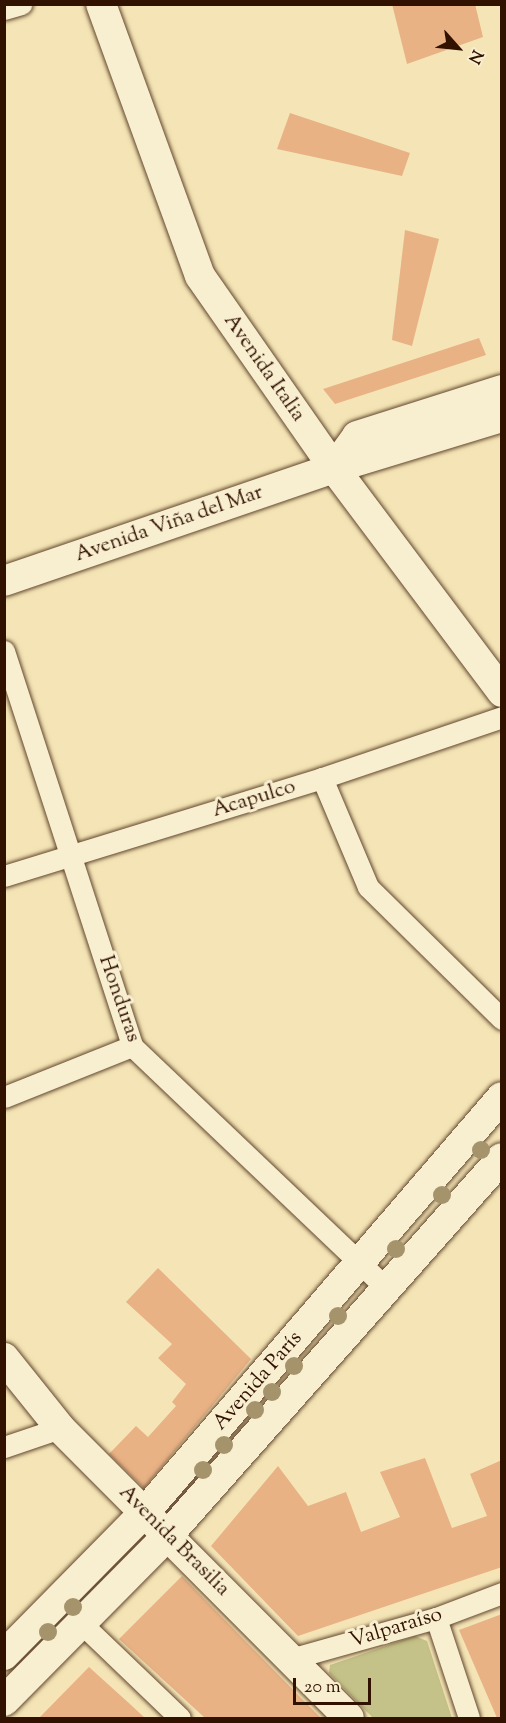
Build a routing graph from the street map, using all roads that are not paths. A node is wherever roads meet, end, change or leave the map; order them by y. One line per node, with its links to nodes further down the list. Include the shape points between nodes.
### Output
1 (21, 4): 3 (street)
2 (101, 4): 6 (street, Avenida Italia, via 200,276)
3 (4, 9)
4 (501, 390): 6 (street, via 357,436)
5 (501, 417): 6 (street, Avenida Viña del Mar)
6 (334, 468): 7 (street, Avenida Viña del Mar); 9 (street, Avenida Italia)
7 (4, 581)
8 (4, 651): 12 (street, Honduras)
9 (501, 692)
10 (501, 717): 11 (street, Acapulco)
11 (322, 778): 12 (street, Acapulco); 14 (street, via 368,887)
12 (71, 856): 13 (street, Acapulco); 15 (street, Honduras)
13 (4, 876)
14 (501, 1018)
15 (132, 1046): 16 (street); 19 (street, Honduras)
16 (4, 1097)
17 (501, 1097): 19 (street, Avenida París)
18 (501, 1158): 20 (street, Avenida París)
19 (360, 1263): 20 (street, Honduras); 24 (street, Avenida París)
20 (388, 1290): 25 (street, Avenida París)
21 (4, 1358): 22 (street, Avenida Brasilia)
22 (60, 1428): 23 (street); 24 (street, Avenida Brasilia)
23 (4, 1447)
24 (145, 1512): 25 (street, Avenida Brasilia); 29 (street, Avenida París)
25 (169, 1534): 28 (street, Avenida París); 30 (street, Avenida Brasilia)
26 (501, 1593): 27 (street, Valparaíso)
27 (436, 1618): 30 (street, Valparaíso); 34 (street)
28 (81, 1623): 31 (street, Avenida París); 32 (street)
29 (4, 1655)
30 (290, 1659): 33 (street, Avenida Brasilia)
31 (4, 1701)
32 (180, 1719)
33 (349, 1719)
34 (469, 1719)

